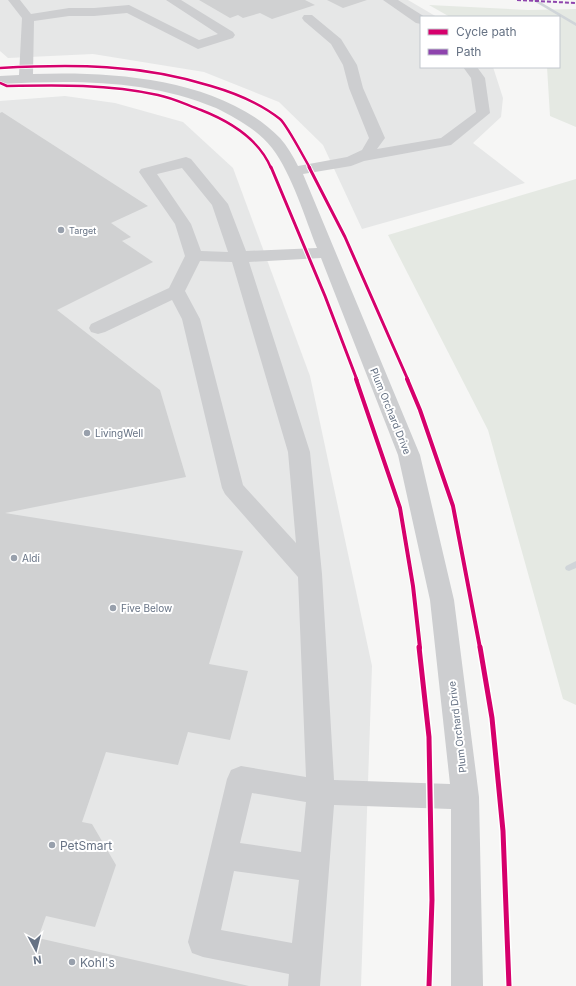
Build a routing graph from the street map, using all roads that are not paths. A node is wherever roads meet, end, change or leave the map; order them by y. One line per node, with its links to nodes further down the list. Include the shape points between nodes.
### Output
1 (14, 0): 8 (street)
2 (100, 0): 7 (street)
3 (389, 0): 10 (street)
4 (171, 3): 6 (street, via 228,34 198,45)
5 (150, 6): 6 (street)
6 (129, 8): 7 (street)
7 (69, 12): 8 (street)
8 (28, 18): 12 (street)
9 (308, 18): 14 (street, via 336,42 350,65 356,88 377,138 367,153)
10 (420, 19)
11 (471, 68): 14 (street, via 478,78 483,113 471,124 446,142)
12 (26, 78): 13 (street, Plum Orchard Drive); 15 (street, Plum Orchard Drive, via 83,77 131,80 210,100 246,118 275,141)
13 (0, 80)
14 (358, 157): 15 (street, via 351,161)
15 (294, 171): 16 (street, Plum Orchard Drive)
16 (327, 253): 18 (street); 23 (street, Plum Orchard Drive, via 409,455 442,600)
17 (194, 256): 18 (street); 18 (street, via 183,224 147,172 186,162 220,204); 19 (street)
18 (240, 257): 21 (street, via 299,452)
19 (176, 291): 20 (street); 21 (street, via 191,319 233,488)
20 (98, 328)
21 (310, 574): 22 (street)
22 (321, 792): 23 (street); 24 (street, via 241,779); 25 (street)
23 (465, 797): 27 (street, Plum Orchard Drive)
24 (223, 855): 25 (street); 26 (street, via 203,942)
25 (314, 868): 26 (street)
26 (305, 973)
27 (467, 986)

